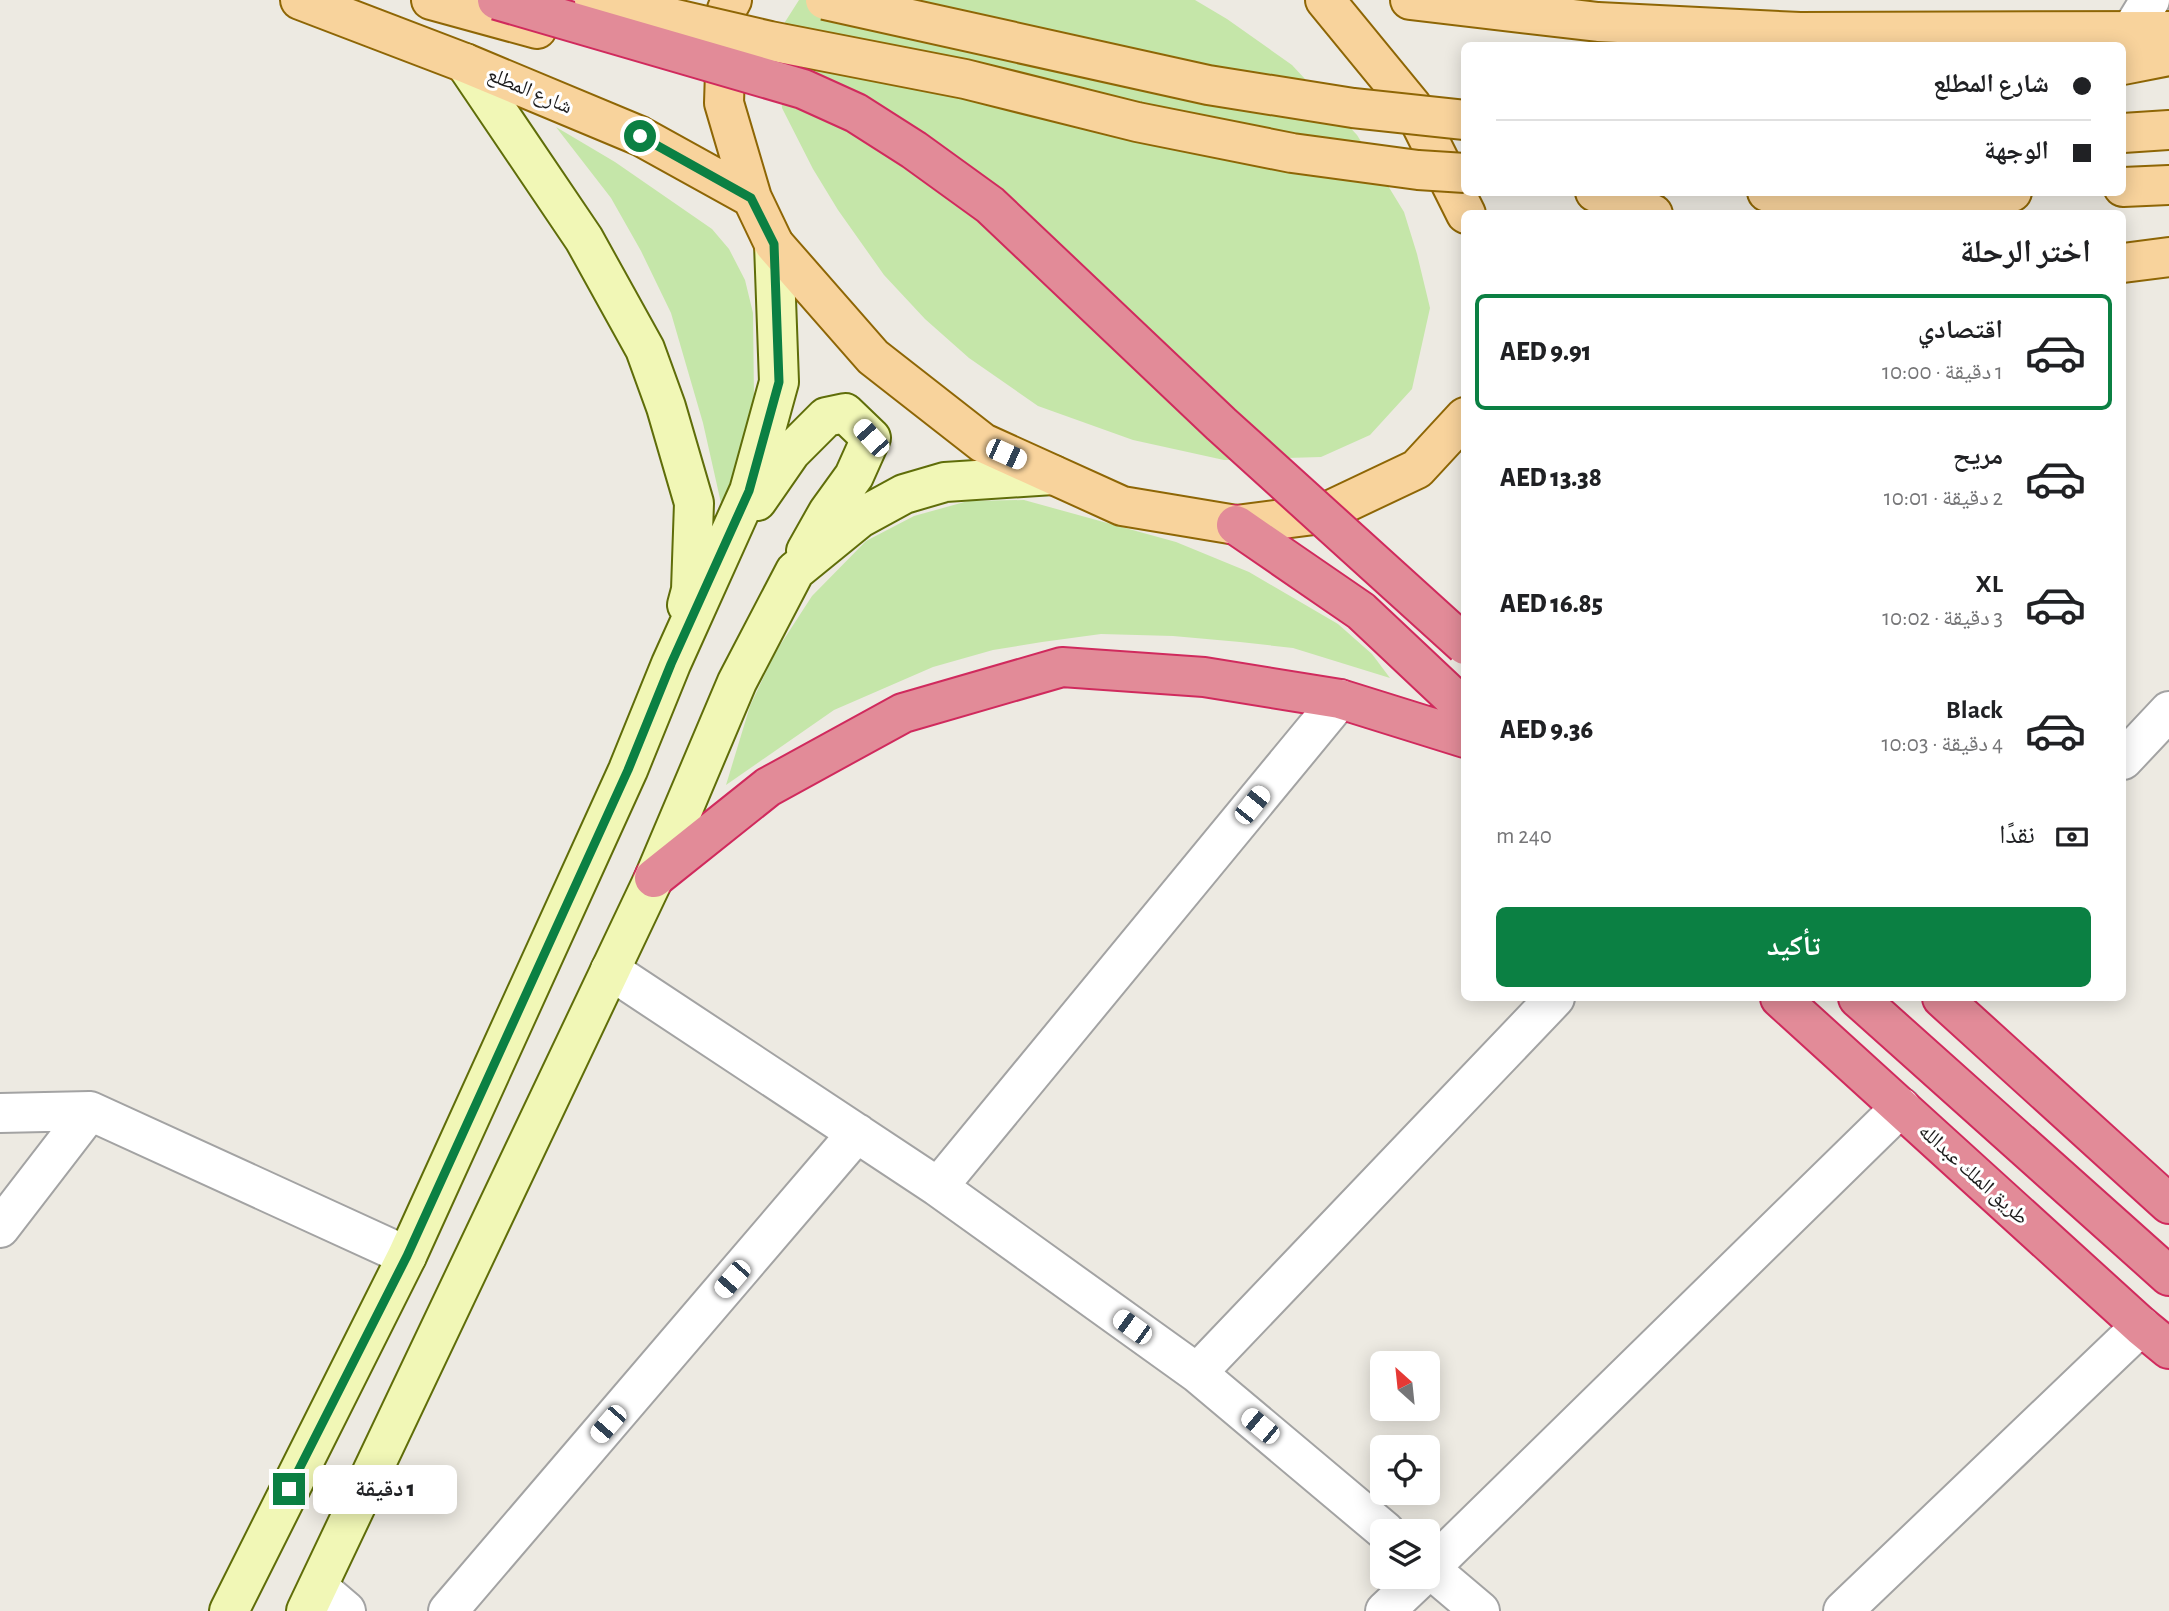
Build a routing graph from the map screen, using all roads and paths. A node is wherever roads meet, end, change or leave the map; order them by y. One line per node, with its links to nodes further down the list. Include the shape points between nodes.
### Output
1 (300, 0): 15 (main road, شارع المطلع)
2 (431, 0): 5 (main road, via 600,45 636,46 665,21)
3 (497, 0): 38 (highway, bridge, via 803,89 856,113 914,150 990,205 1221,424)
4 (594, 0): 19 (main road, bridge, via 1292,153)
5 (671, 0)
6 (732, 0): 25 (main road, via 727,9 724,103)
7 (825, 0): 16 (main road, bridge, via 1208,85)
8 (1325, 0): 26 (main road, via 1412,106)
9 (1410, 0): 11 (main road)
10 (1565, 0): 11 (street)
11 (1598, 22): 13 (main road, via 1800,32)
12 (2169, 31): 13 (main road)
13 (2135, 32): 14 (main road)
14 (2169, 56)
15 (465, 63): 25 (main road, شارع المطلع, via 640,136); 39 (street, via 584,239 645,349 666,407 694,503 691,590)
16 (1461, 120)
17 (2169, 130): 18 (main road)
18 (2126, 133)
19 (1461, 173)
20 (2169, 185): 21 (main road)
21 (2126, 187)
22 (1606, 196): 27 (main road)
23 (1828, 196): 24 (main road)
24 (1933, 196)
25 (751, 198): 30 (main road)
26 (1464, 210)
27 (1642, 210)
28 (2126, 237): 29 (main road)
29 (2169, 238)
30 (774, 244): 34 (main road, via 873,357 983,443); 36 (street, via 779,382 749,491)
31 (2169, 257): 32 (main road)
32 (2126, 263)
33 (1461, 421): 35 (main road, via 1417,469 1334,509)
34 (1053, 475): 35 (main road, via 1122,506); 37 (street, via 946,482 904,494 860,518)
35 (1236, 525): 41 (highway, via 1361,611)
36 (724, 549): 37 (street, via 791,452 826,417 845,413 871,438 855,476 828,512); 39 (street)
37 (795, 571): 45 (street, via 737,682)
38 (1461, 641)
39 (671, 664): 58 (street, via 628,770)
40 (1340, 698): 43 (highway); 45 (highway, via 1204,677 1062,667 903,713 768,787); 55 (street)
41 (1461, 705)
42 (2169, 711): 44 (street)
43 (1461, 737)
44 (2126, 757)
45 (654, 878): 46 (street)
46 (610, 970): 54 (street); 66 (street)
47 (1552, 1001): 61 (street)
48 (1783, 1001): 51 (highway, طريق الملك عبدالله)
49 (1861, 1001): 59 (highway)
50 (1945, 1001): 56 (highway)
51 (1901, 1107): 60 (highway, طريق الملك عبدالله); 63 (street)
52 (90, 1111): 53 (street); 57 (street); 58 (street)
53 (0, 1113)
54 (856, 1133): 55 (street); 68 (street)
55 (938, 1187): 61 (street)
56 (2169, 1204)
57 (0, 1228)
58 (407, 1256): 67 (street)
59 (2169, 1276)
60 (2155, 1337): 71 (street)
61 (1197, 1373): 62 (street)
62 (1371, 1519)
63 (1440, 1558)
64 (1440, 1581): 70 (street)
65 (1408, 1589): 69 (street)
66 (323, 1603)
67 (229, 1611)
68 (449, 1611)
69 (1385, 1611)
70 (1480, 1611)
71 (1843, 1611)

